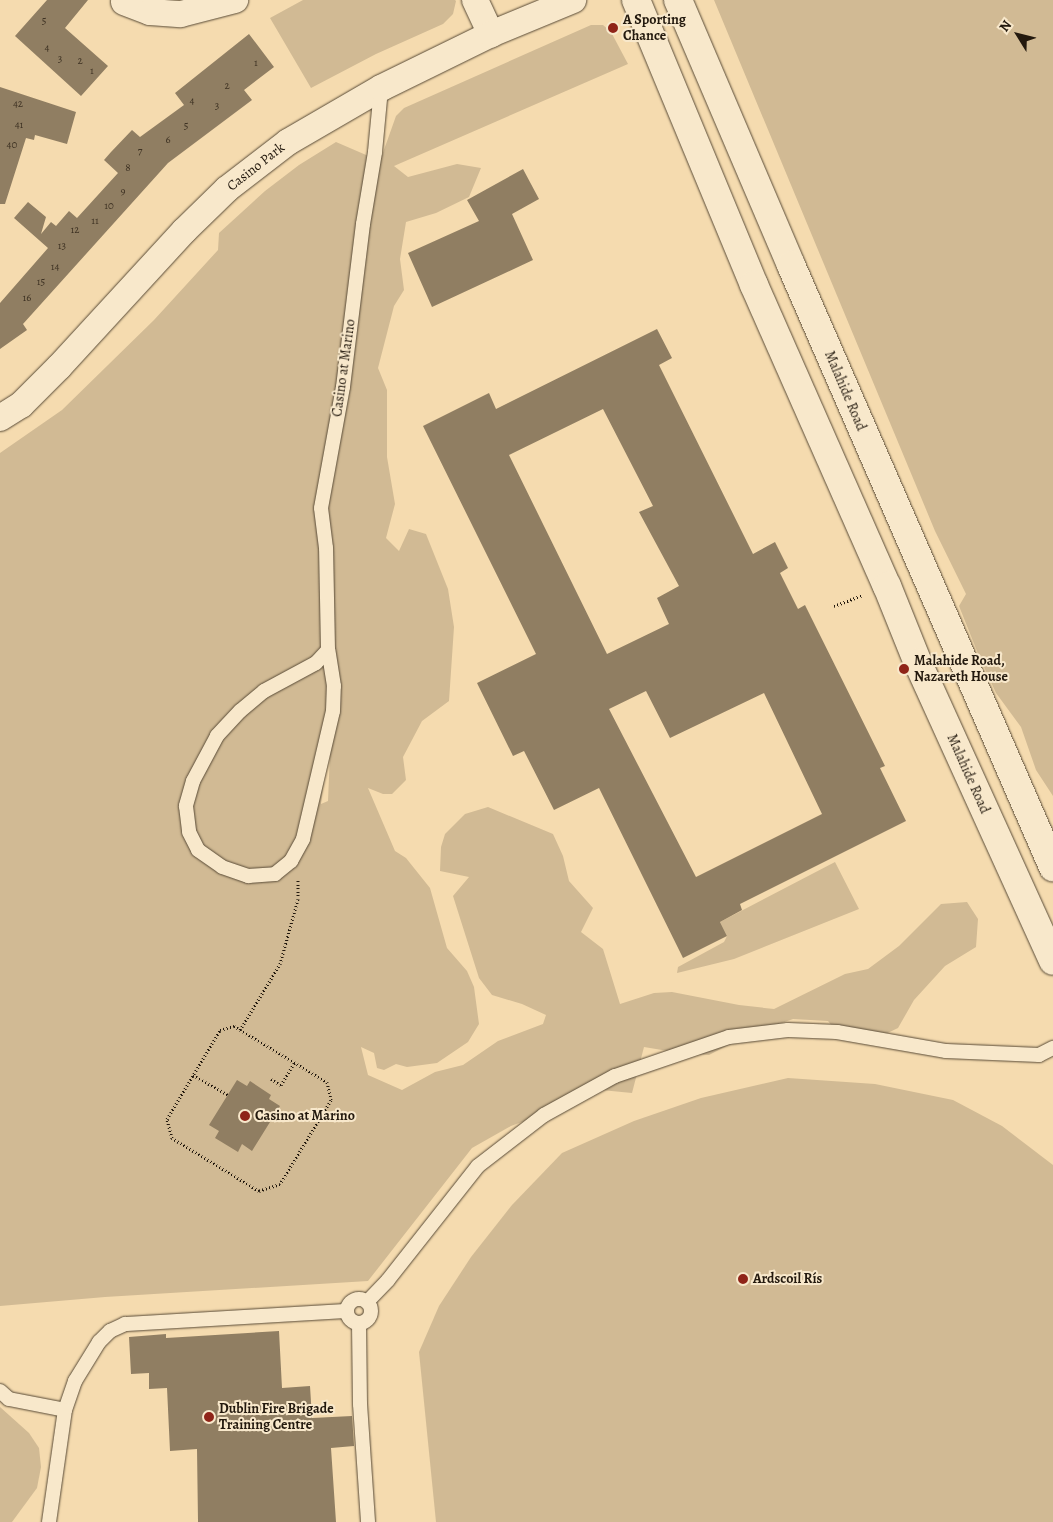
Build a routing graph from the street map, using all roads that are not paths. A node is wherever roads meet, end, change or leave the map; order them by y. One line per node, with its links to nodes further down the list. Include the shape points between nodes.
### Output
1 (475, 0): 7 (street)
2 (574, 0): 7 (street, Casino Park)
3 (636, 0): 10 (main road, Malahide Road)
4 (678, 0): 9 (main road, Malahide Road)
5 (124, 2): 6 (street, via 150,12 180,14)
6 (230, 2)
7 (491, 34): 8 (street, Casino Park)
8 (382, 88): 11 (street, Casino Park, via 288,142 227,189 59,367 21,405); 14 (lane, Casino at Marino, via 343,386 321,508 326,548)
9 (791, 265): 10 (main road); 12 (main road, Malahide Road)
10 (754, 285): 13 (main road, Malahide Road)
11 (0, 418)
12 (924, 572): 13 (main road); 15 (main road, Malahide Road)
13 (887, 586): 16 (main road, Malahide Road, via 918,663)
14 (328, 650): 14 (lane, Casino at Marino, via 334,686 333,711 303,839 291,861 274,874 248,876 222,867 198,850 189,832 186,806 193,780 217,736 240,711 264,691 316,663)
15 (1053, 867)
16 (1053, 961)
17 (1053, 1048): 18 (lane, via 1039,1054 946,1051 837,1032 788,1030 729,1037 615,1076 544,1115 478,1166)
18 (367, 1302): 19 (lane, via 354,1300 347,1306); 20 (lane, via 370,1316)
19 (347, 1311): 20 (lane, via 350,1320); 22 (lane, via 125,1324 110,1331 100,1342 75,1381)
20 (359, 1323): 24 (lane, via 360,1404)
21 (0, 1391): 22 (lane, via 9,1399)
22 (65, 1410): 23 (lane)
23 (49, 1522)
24 (368, 1522)

